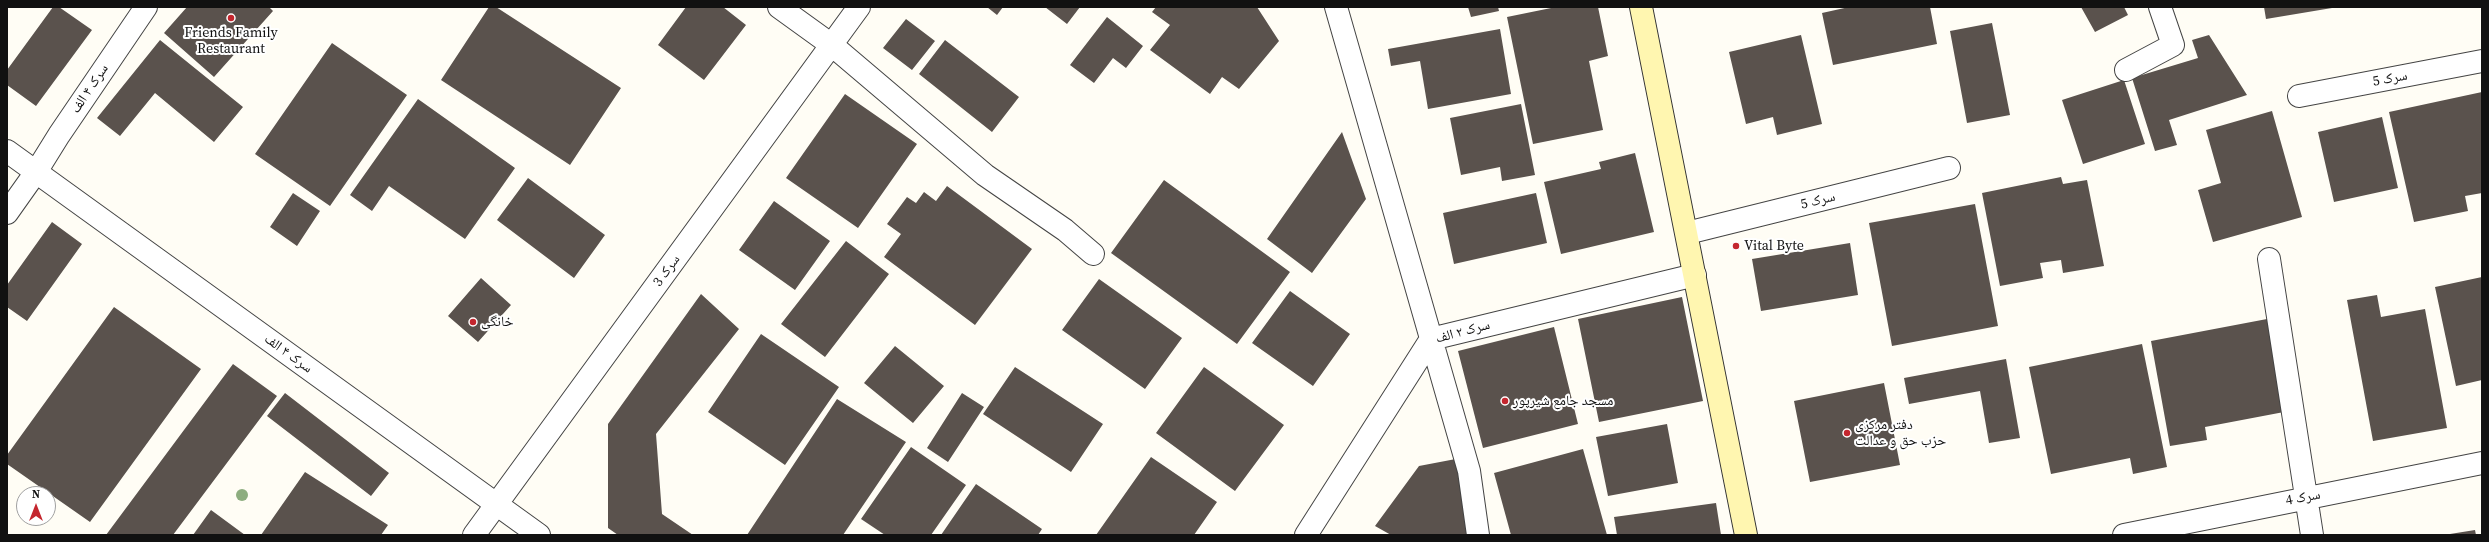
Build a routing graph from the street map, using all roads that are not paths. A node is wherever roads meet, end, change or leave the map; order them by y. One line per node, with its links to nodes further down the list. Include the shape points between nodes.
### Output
1 (146, 7): 13 (street, سرک ۴ الف)
2 (779, 7): 7 (street)
3 (859, 7): 7 (street, سرک 3)
4 (1336, 7): 19 (street)
5 (1642, 7): 15 (street)
6 (2160, 7): 9 (street, via 2173,45)
7 (833, 46): 16 (street, via 985,175 1065,230); 22 (street, سرک 3)
8 (2482, 61): 10 (street, سرک 5)
9 (2126, 70)
10 (2299, 96)
11 (7, 151): 13 (street, سرک ۴ الف)
12 (1949, 168): 15 (street, سرک 5)
13 (36, 172): 14 (street, سرک ۴ الف); 22 (street, سرک ۴ الف)
14 (7, 213)
15 (1688, 233): 18 (street)
16 (1093, 254)
17 (2269, 259): 21 (street)
18 (1695, 275): 19 (street, سرک ۲ الف); 27 (street)
19 (1431, 339): 25 (street, سرک ۲ الف); 26 (street, via 1469,471)
20 (2482, 463): 21 (street, سرک 4)
21 (2305, 497): 28 (street, سرک 4); 29 (street)
22 (495, 504): 23 (street, سرک 3); 24 (street, سرک ۴ الف)
23 (474, 535)
24 (539, 535)
25 (1306, 535)
26 (1478, 535)
27 (1746, 535)
28 (2124, 535)
29 (2312, 535)

